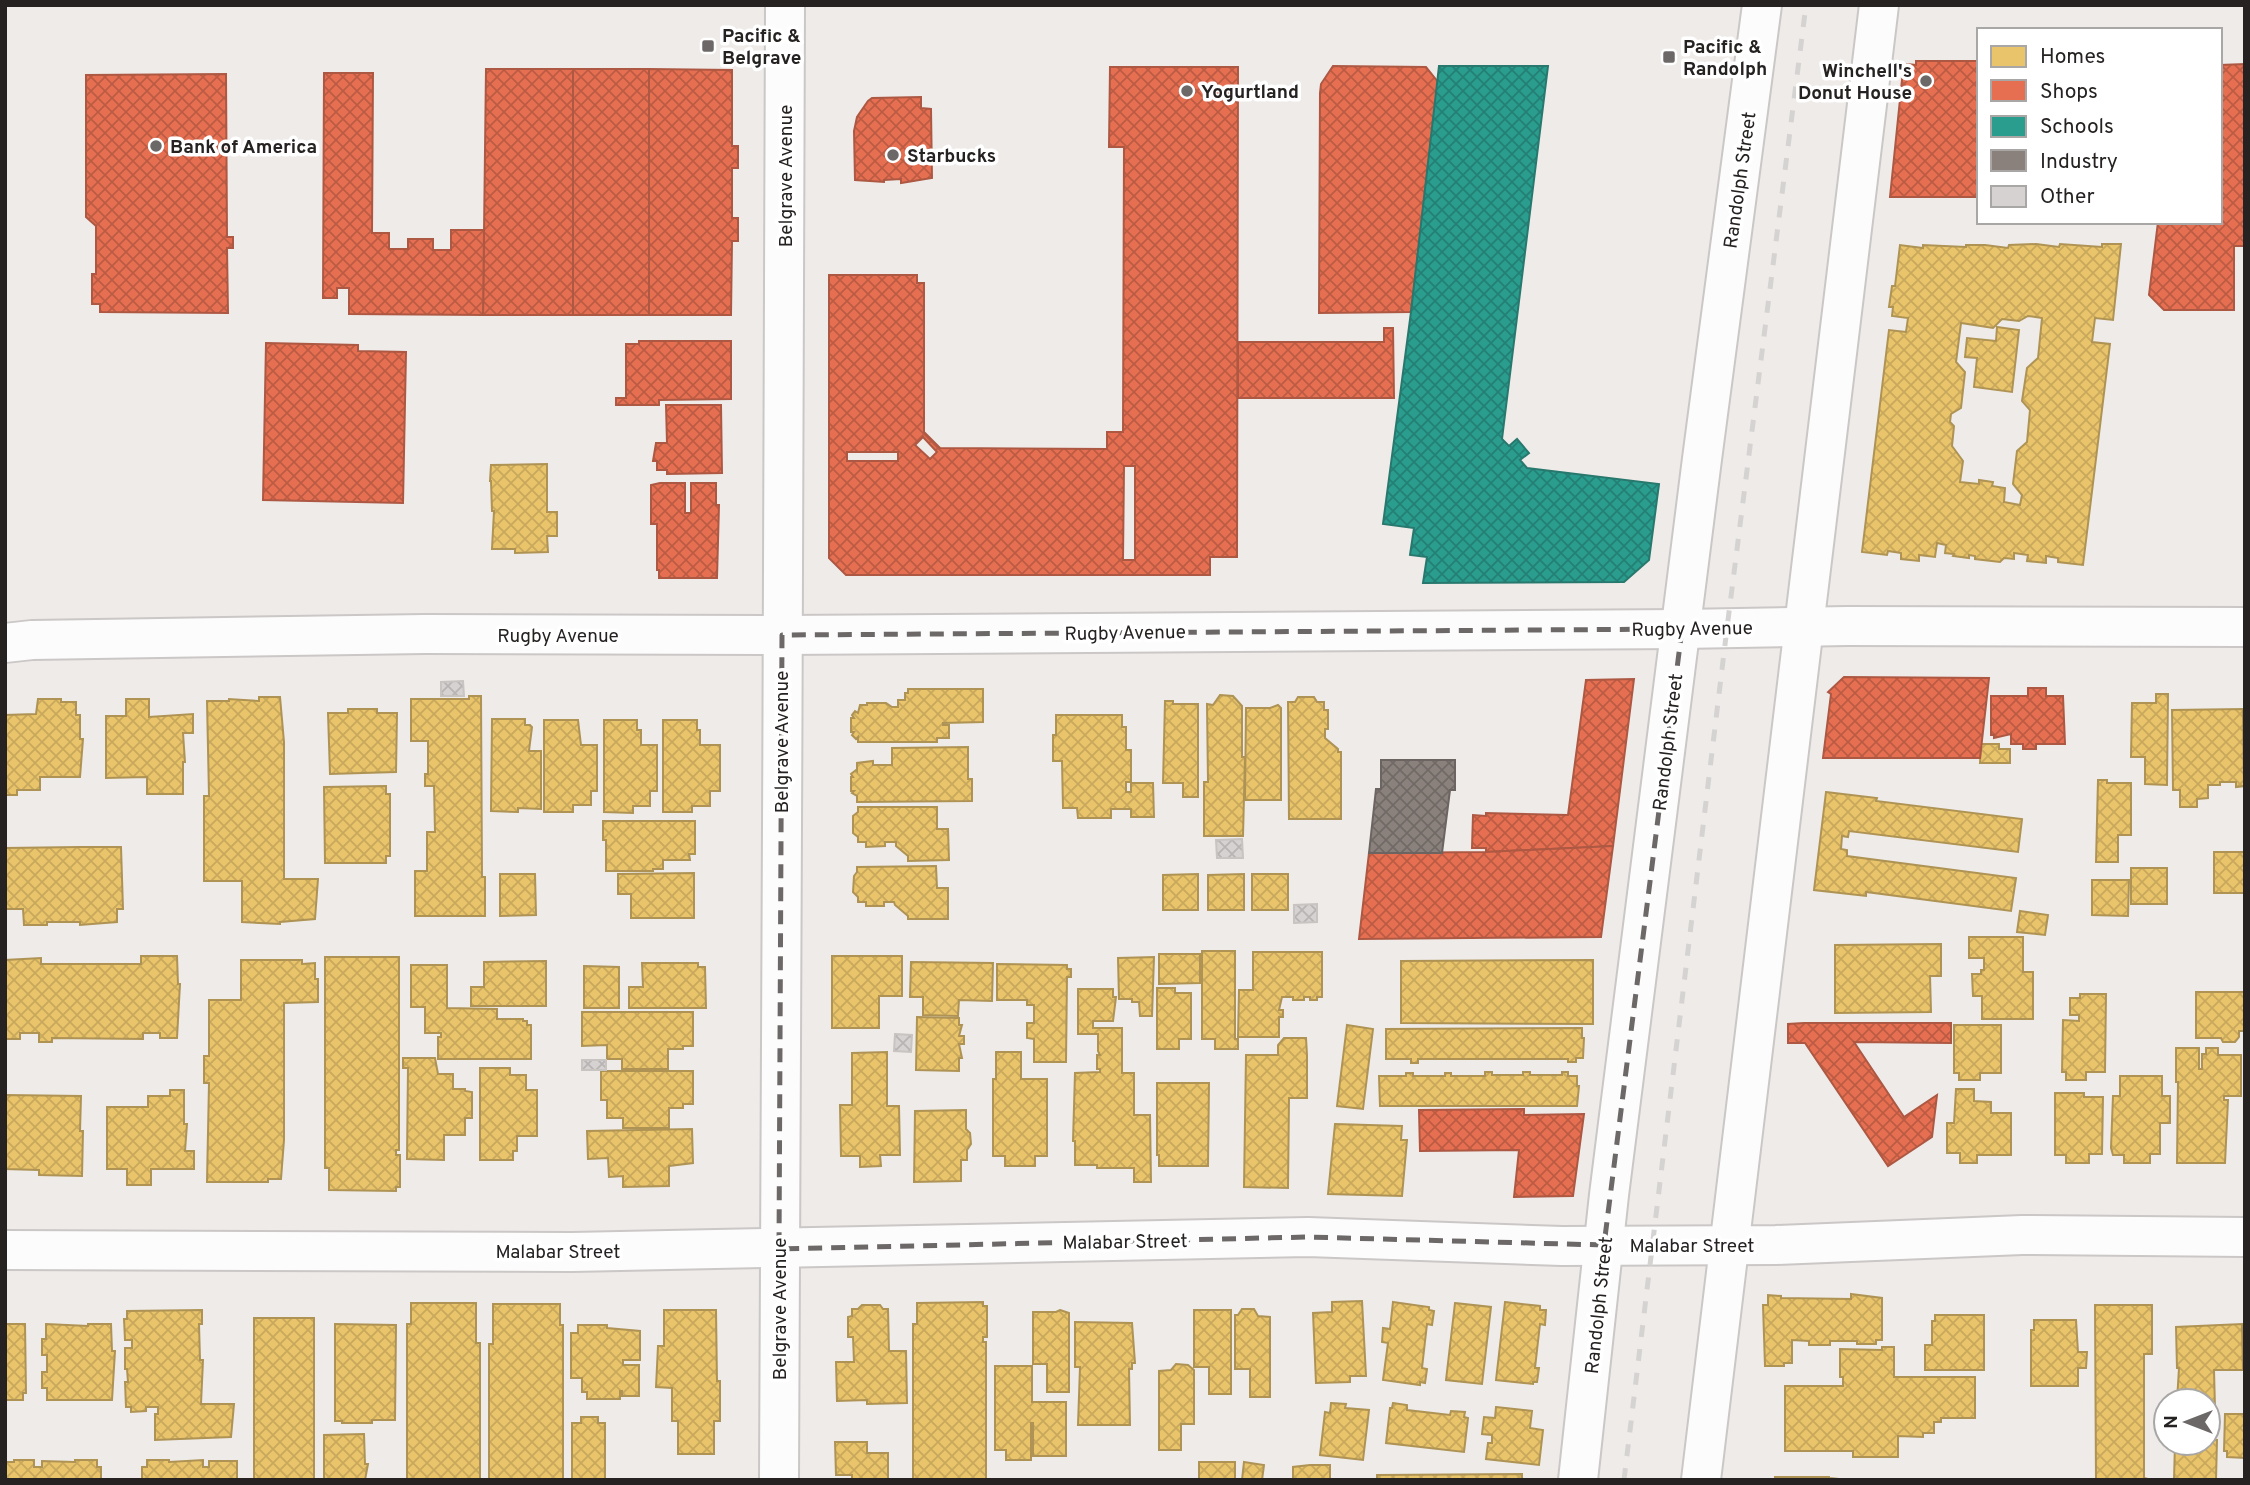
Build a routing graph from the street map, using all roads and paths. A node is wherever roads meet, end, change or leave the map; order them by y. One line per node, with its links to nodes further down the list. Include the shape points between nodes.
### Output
1 (785, 5): 7 (street, Belgrave Avenue)
2 (1762, 5): 6 (street, Randolph Street)
3 (1879, 5): 4 (street)
4 (1803, 626): 5 (street, Rugby Avenue); 6 (street, Rugby Avenue); 10 (street)
5 (2245, 626)
6 (1682, 629): 7 (street, Rugby Avenue); 11 (street, Randolph Street)
7 (782, 635): 8 (street, Rugby Avenue, via 425,634); 12 (street, Belgrave Avenue)
8 (5, 643)
9 (2245, 1237): 10 (street, Malabar Street, via 2022,1235)
10 (1730, 1244): 11 (street, Malabar Street); 16 (street)
11 (1604, 1245): 12 (street, Malabar Street, via 1308,1237); 15 (street, Randolph Street)
12 (779, 1249): 13 (street, Malabar Street); 14 (street, Belgrave Avenue)
13 (5, 1250)
14 (779, 1480)
15 (1578, 1480)
16 (1701, 1480)

